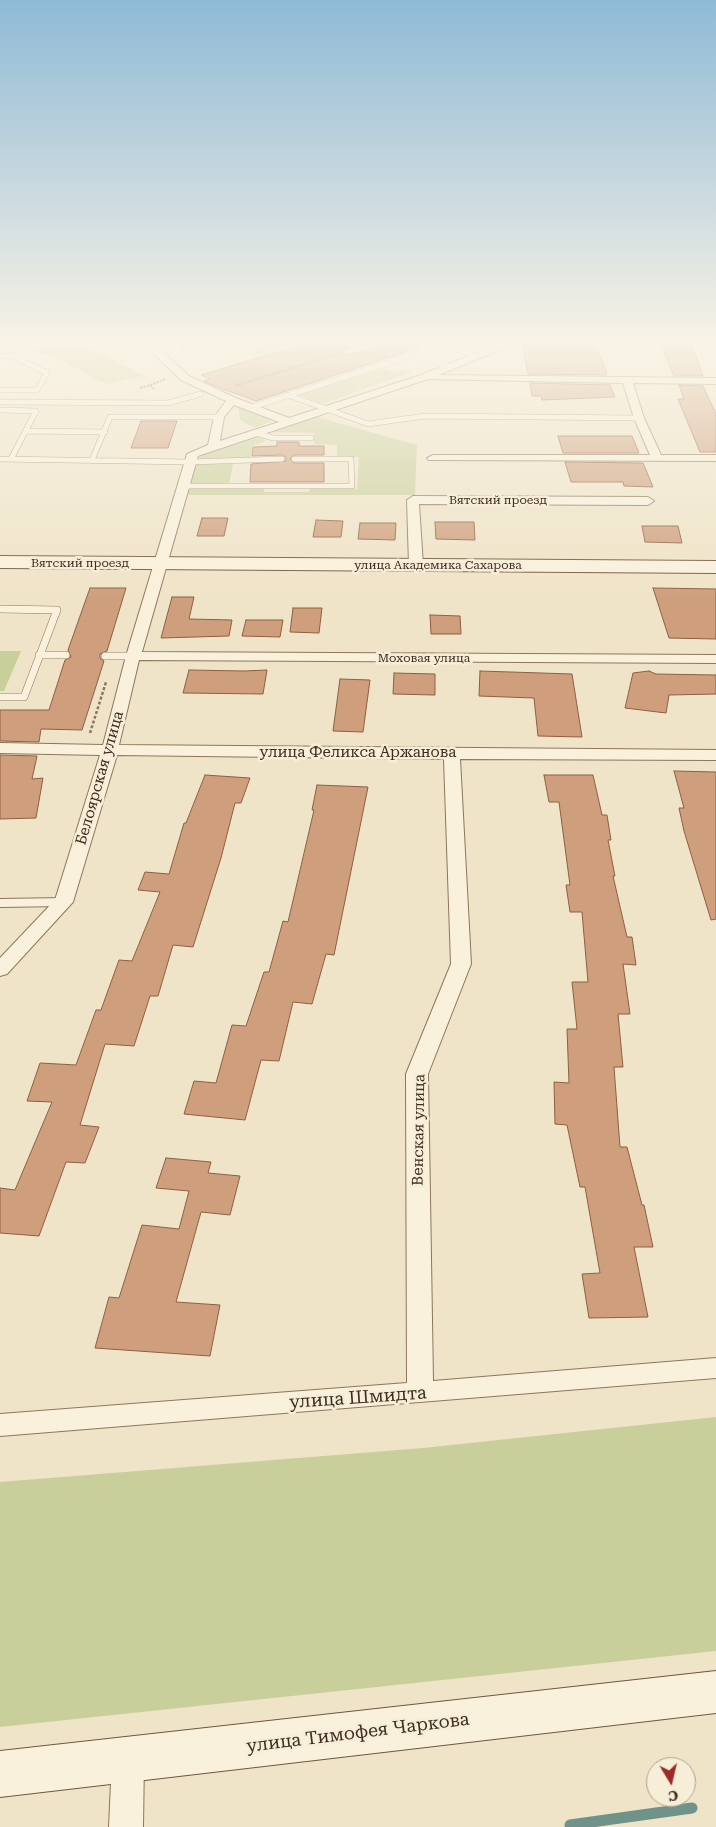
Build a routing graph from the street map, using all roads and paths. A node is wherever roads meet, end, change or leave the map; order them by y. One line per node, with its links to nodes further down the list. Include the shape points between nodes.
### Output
1 (106, 428): 6 (lane)
2 (217, 428): 9 (street)
3 (270, 428): 7 (street)
4 (644, 428): 11 (street)
5 (27, 431): 6 (lane); 14 (lane)
6 (105, 432): 17 (lane)
7 (256, 433): 8 (lane, via 273,438); 9 (street)
8 (311, 438)
9 (213, 447): 18 (street, via 193,454)
10 (433, 458): 11 (street)
11 (657, 458): 12 (street)
12 (716, 458)
13 (0, 459): 14 (lane)
14 (11, 459): 17 (lane)
15 (282, 459): 18 (lane)
16 (294, 459): 19 (lane, via 352,459 352,486)
17 (92, 460): 18 (lane)
18 (190, 462): 19 (street)
19 (182, 486): 22 (street)
20 (648, 501): 23 (street, Вятский проезд, via 413,500)
21 (0, 562): 22 (street, Вятский проезд)
22 (160, 563): 23 (street, улица Академика Сахарова); 30 (street, Белоярская улица)
23 (416, 565): 24 (street, улица Академика Сахарова)
24 (716, 567)
25 (0, 609): 26 (lane, via 57,610)
26 (40, 655): 27 (lane); 32 (lane, via 24,697)
27 (66, 655)
28 (106, 656): 29 (lane)
29 (114, 656): 30 (lane); 33 (path)
30 (133, 656): 31 (street, Моховая улица); 35 (street, Белоярская улица)
31 (716, 659)
32 (0, 697)
33 (89, 738)
34 (0, 748): 35 (street, улица Феликса Аржанова)
35 (110, 750): 36 (street, улица Феликса Аржанова); 38 (street, Белоярская улица)
36 (452, 754): 37 (street, улица Феликса Аржанова); 42 (street, Венская улица, via 461,964 417,1074)
37 (716, 755)
38 (64, 902): 39 (lane); 40 (street, Белоярская улица)
39 (0, 903)
40 (0, 970)
41 (716, 1368): 42 (street, улица Шмидта)
42 (420, 1393): 43 (street, улица Шмидта)
43 (0, 1425)
44 (716, 1692): 45 (street, улица Тимофея Чаркова)
45 (128, 1760): 46 (street, улица Тимофея Чаркова); 47 (street)
46 (0, 1774)
47 (126, 1827)

